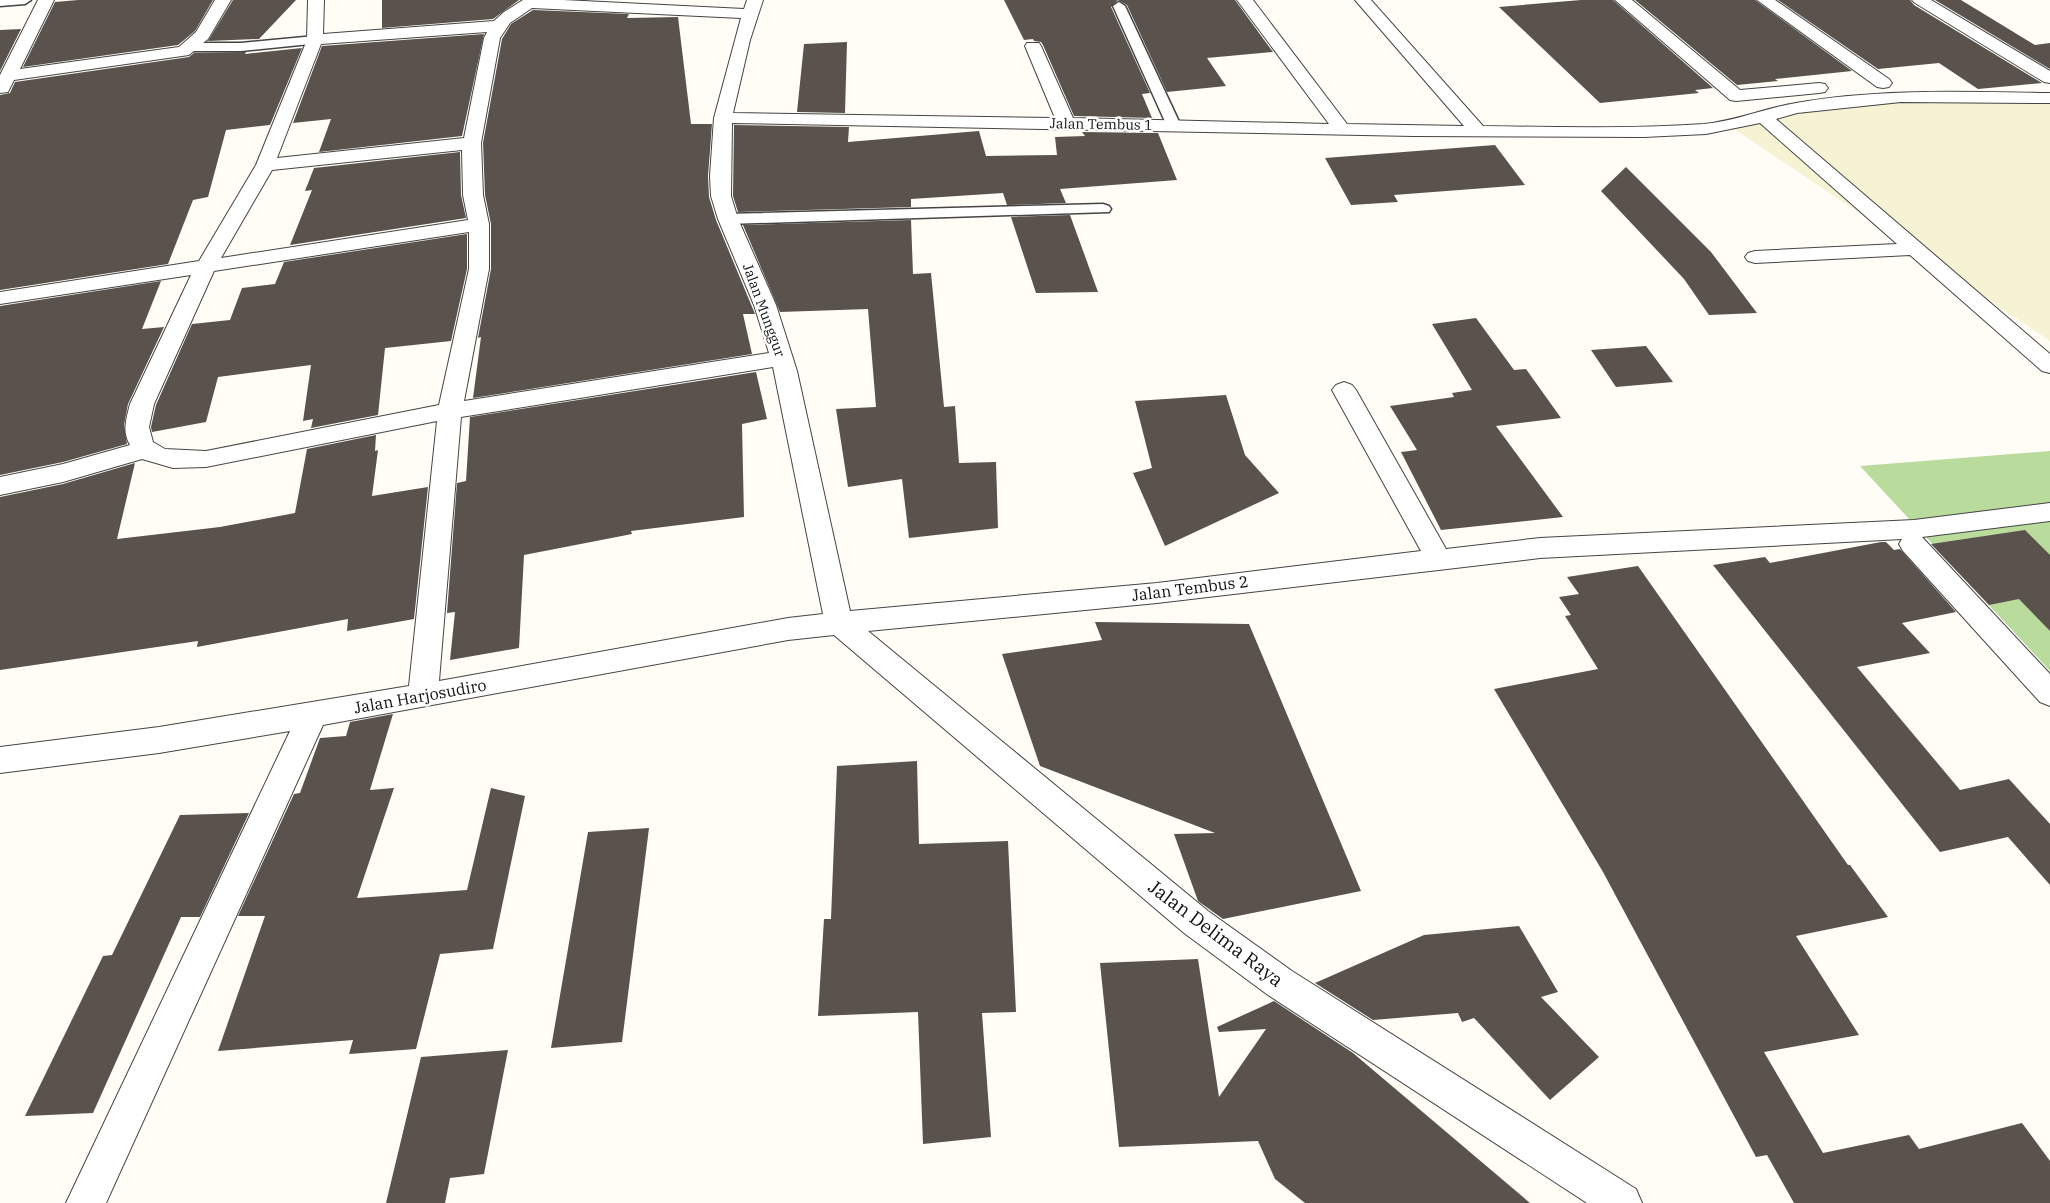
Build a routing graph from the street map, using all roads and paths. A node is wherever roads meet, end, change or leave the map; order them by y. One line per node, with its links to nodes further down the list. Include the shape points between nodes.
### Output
1 (25, 0): 10 (lane)
2 (46, 0): 18 (street)
3 (223, 0): 16 (street)
4 (316, 0): 15 (street)
5 (1245, 0): 30 (street)
6 (1363, 0): 31 (street)
7 (1623, 0): 23 (street, via 1736,96)
8 (1765, 0): 21 (street)
9 (1920, 0): 19 (street)
10 (0, 2)
11 (532, 2): 13 (street); 14 (street, via 510,14)
12 (1119, 6): 29 (lane)
13 (753, 7): 27 (street, Jalan Munggur)
14 (497, 26): 15 (street); 32 (street)
15 (315, 40): 16 (lane, via 241,47); 33 (street)
16 (192, 46): 18 (street, via 171,54)
17 (1033, 46): 28 (street)
18 (4, 77): 24 (street)
19 (2050, 78)
20 (1946, 81): 21 (street)
21 (1883, 83): 22 (street)
22 (1854, 85)
23 (1834, 87)
24 (0, 92)
25 (2050, 98): 26 (street, Jalan Tembus 1, via 1901,97 1796,108)
26 (1763, 117): 31 (street, Jalan Tembus 1, via 1692,131); 37 (street)
27 (723, 118): 28 (street, Jalan Tembus 1); 35 (street, Jalan Munggur, via 720,176 721,196)
28 (1067, 124): 29 (street, Jalan Tembus 1)
29 (1174, 126): 30 (street, Jalan Tembus 1)
30 (1341, 128): 31 (street, Jalan Tembus 1)
31 (1478, 131)
32 (472, 143): 33 (street); 36 (street, via 472,195)
33 (265, 165): 39 (street)
34 (1103, 209): 35 (lane)
35 (728, 219): 41 (street, Jalan Munggur, via 761,296)
36 (479, 224): 39 (street); 44 (street, via 479,269)
37 (1914, 249): 38 (street); 42 (street)
38 (1755, 257)
39 (206, 266): 40 (street); 45 (street, via 142,404 137,428)
40 (0, 298)
41 (782, 358): 44 (street); 50 (street, Jalan Munggur)
42 (2050, 366)
43 (1344, 390): 49 (street)
44 (450, 411): 45 (street, via 206,459 168,459); 52 (street)
45 (144, 450): 46 (street, via 63,473)
46 (0, 486)
47 (2050, 512): 49 (street, Jalan Tembus 2, via 1914,529 1540,548)
48 (1912, 544): 51 (street)
49 (1439, 560): 50 (street, Jalan Tembus 2, via 1157,593)
50 (839, 623): 52 (street, Jalan Harjosudiro, via 788,629); 56 (street, Jalan Delima Raya, via 1196,922 1280,983)
51 (2050, 694)
52 (423, 696): 53 (street, Jalan Harjosudiro)
53 (313, 714): 54 (street, Jalan Harjosudiro, via 159,740); 55 (street)
54 (0, 760)
55 (86, 1203)
56 (1622, 1203)

